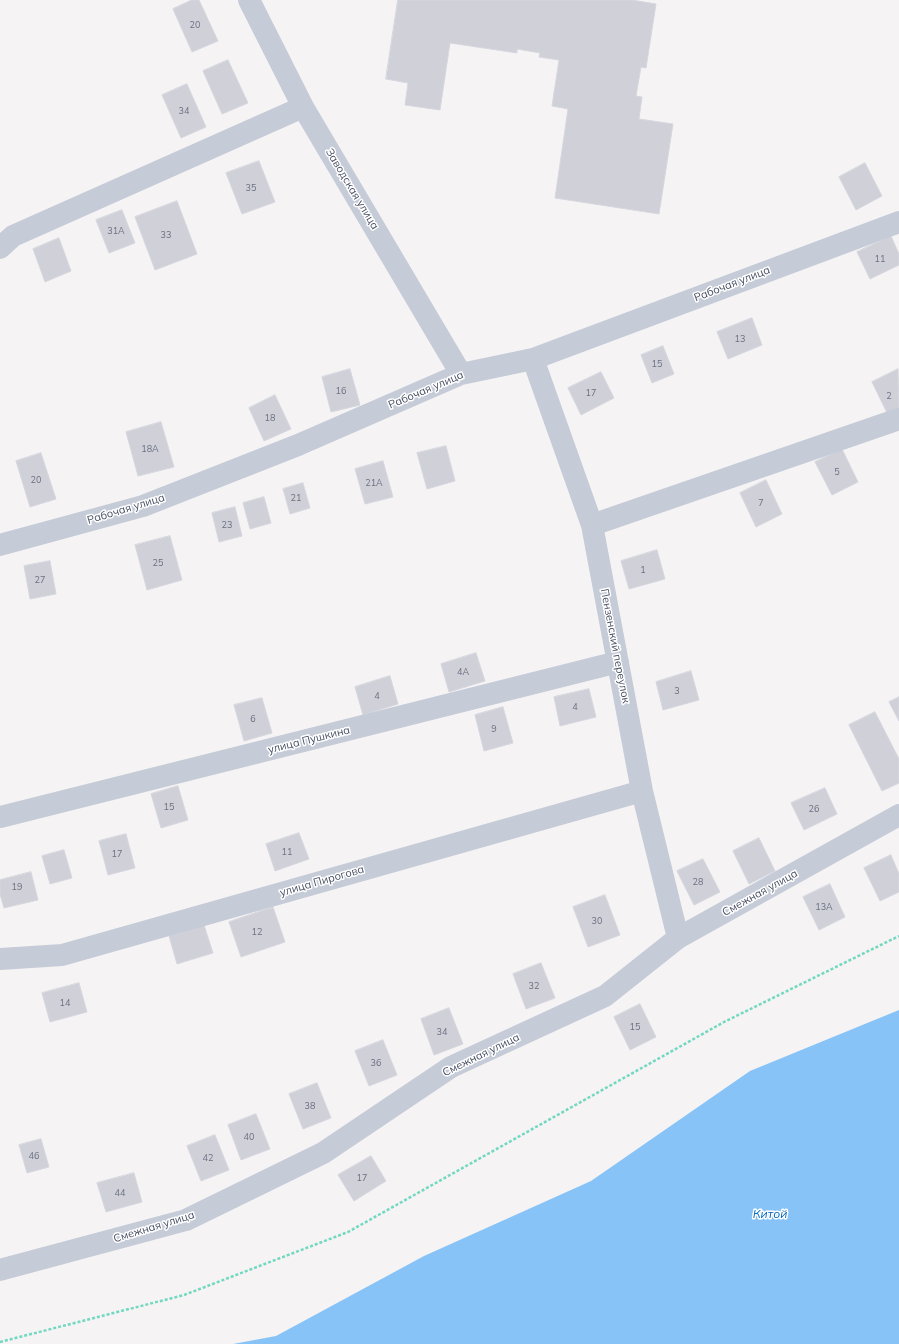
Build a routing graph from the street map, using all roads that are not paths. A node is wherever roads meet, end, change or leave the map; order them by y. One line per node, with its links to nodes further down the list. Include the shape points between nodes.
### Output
1 (249, 0): 2 (street, Заводская улица)
2 (303, 107): 4 (street, via 14,236); 6 (street, Заводская улица)
3 (899, 222): 5 (street, Рабочая улица)
4 (0, 248)
5 (533, 359): 6 (street, Рабочая улица); 8 (street, Пензенский переулок)
6 (461, 374): 9 (street, Рабочая улица, via 298,445 143,506)
7 (899, 419): 8 (street)
8 (592, 525): 10 (street, Пензенский переулок)
9 (0, 545)
10 (618, 662): 11 (street, Пензенский переулок); 13 (street, улица Пушкина)
11 (642, 791): 14 (street, Пензенский переулок); 15 (street, улица Пирогова, via 62,955)
12 (899, 815): 14 (street, Смежная улица)
13 (0, 817)
14 (678, 938): 16 (street, Смежная улица, via 605,996 452,1067 316,1157 186,1220)
15 (0, 959)
16 (0, 1270)

